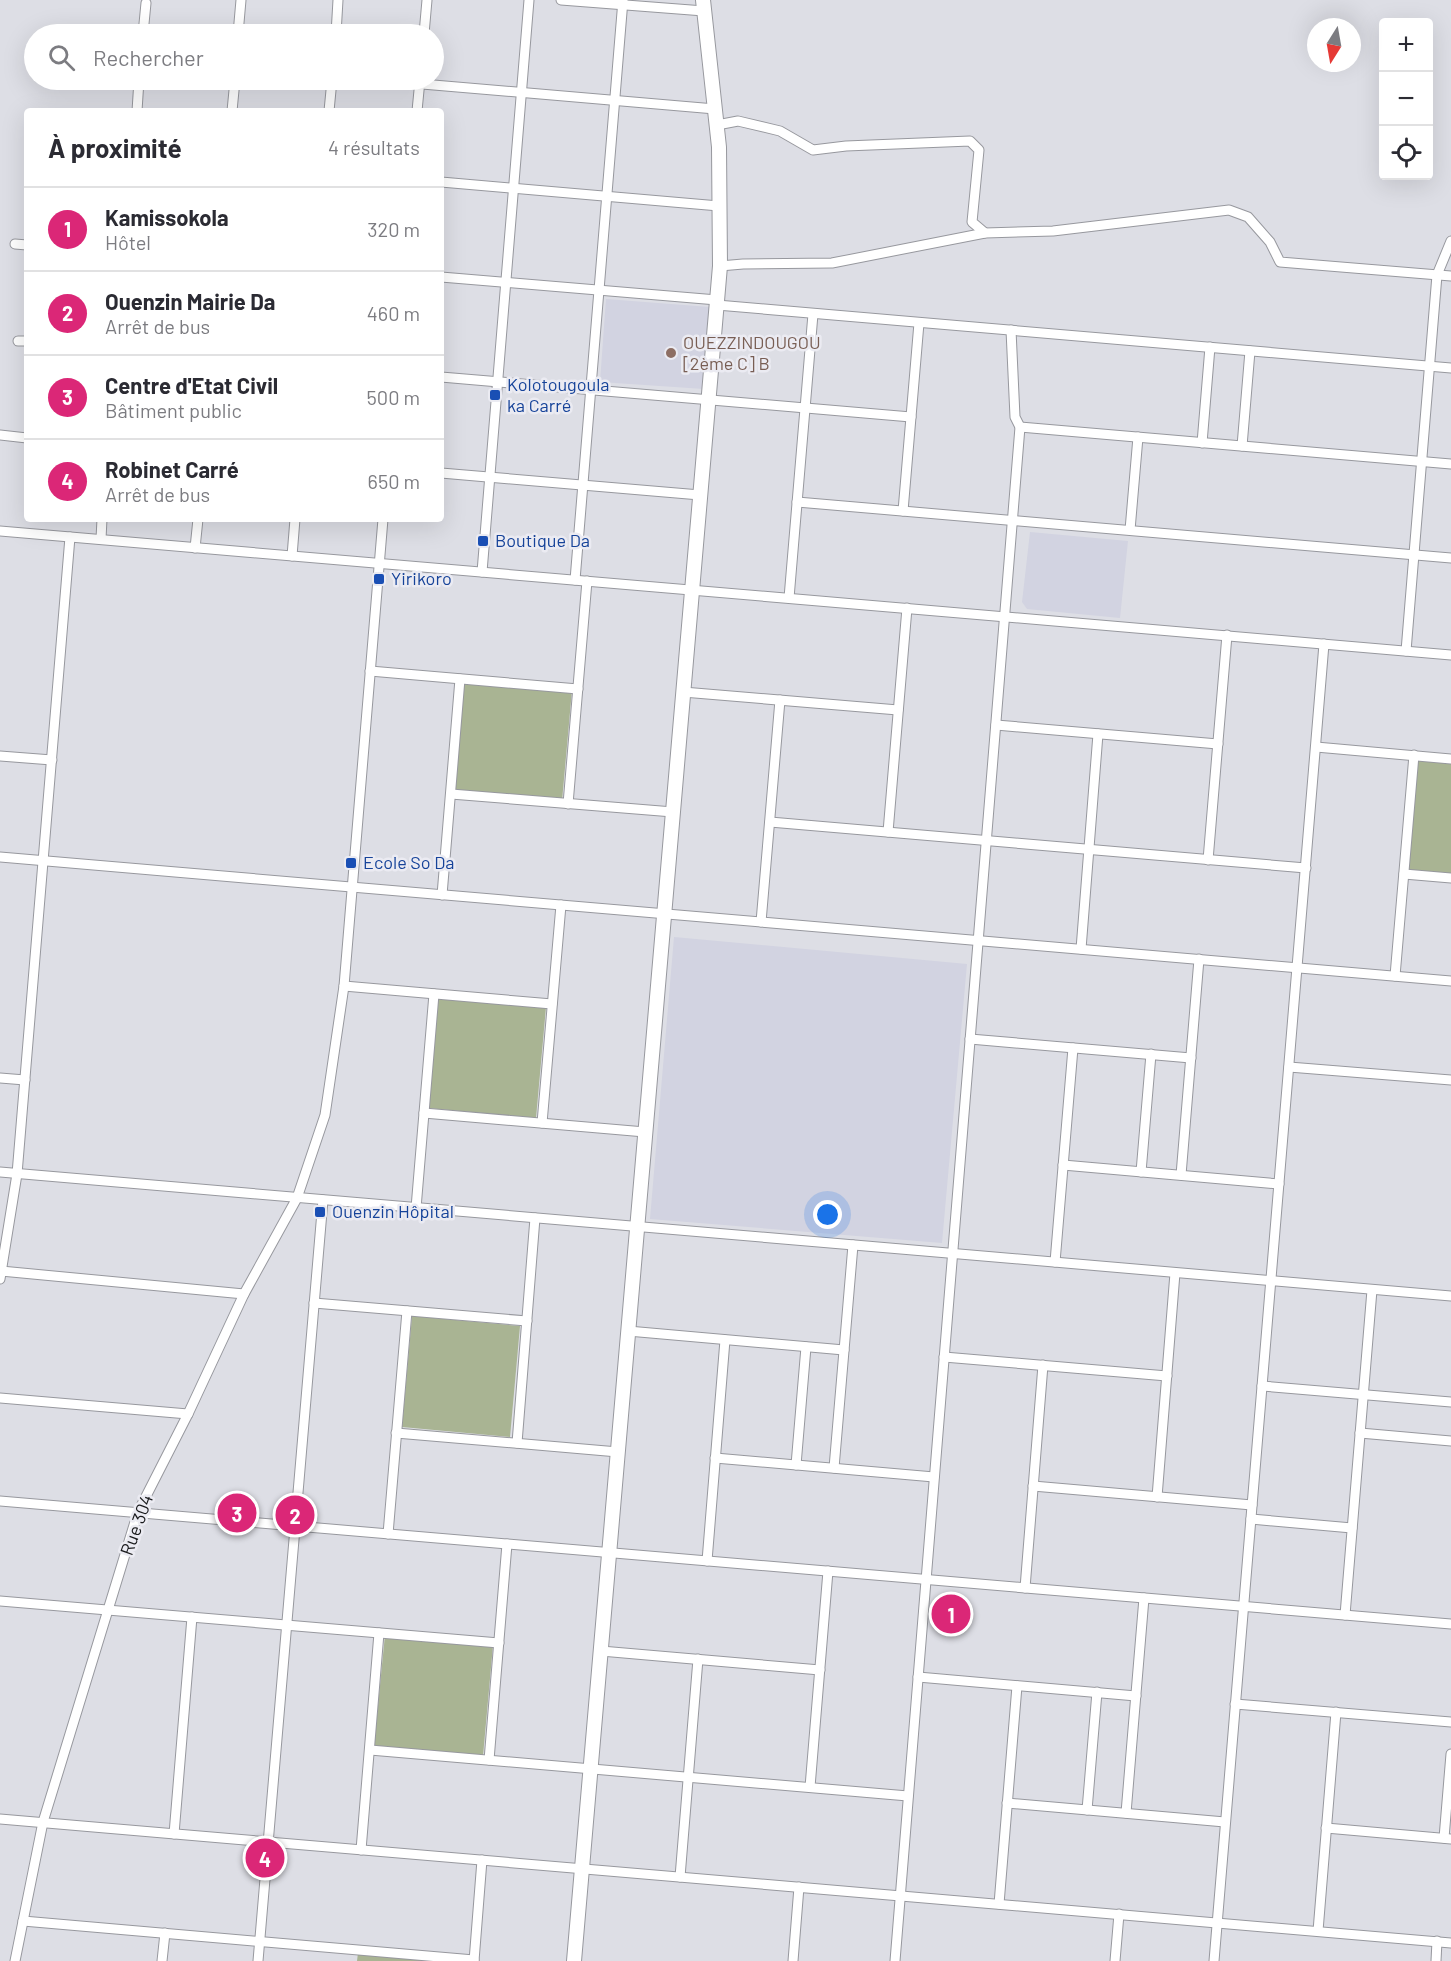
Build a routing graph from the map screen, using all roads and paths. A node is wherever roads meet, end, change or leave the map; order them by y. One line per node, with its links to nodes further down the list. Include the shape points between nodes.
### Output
1 (241, 0): 10 (street)
2 (338, 0): 11 (street)
3 (427, 0): 12 (street)
4 (529, 0): 18 (street)
5 (561, 0): 6 (street)
6 (623, 2): 8 (street); 19 (street)
7 (146, 3): 9 (street)
8 (704, 6): 24 (street)
9 (144, 24)
10 (239, 24)
11 (337, 24)
12 (425, 24)
13 (444, 84): 18 (street)
14 (138, 90): 20 (street)
15 (234, 90): 21 (street)
16 (331, 90): 22 (street)
17 (419, 90): 23 (street)
18 (521, 92): 19 (street); 27 (street)
19 (615, 100): 24 (street); 28 (street)
20 (136, 108)
21 (232, 108)
22 (329, 108)
23 (417, 108)
24 (715, 109): 25 (street)
25 (717, 124): 29 (street); 30 (street, via 738,121 780,131 813,150 970,141 979,150 972,222)
26 (444, 182): 27 (street)
27 (513, 188): 28 (street); 38 (street)
28 (607, 196): 29 (street); 39 (street)
29 (719, 206): 34 (street)
30 (985, 233): 34 (street, via 832,263); 35 (street, via 1053,231 1229,210 1248,217 1270,242 1280,262)
31 (1451, 241): 35 (street)
32 (15, 244): 33 (street)
33 (24, 245)
34 (720, 266): 40 (street)
35 (1437, 275): 36 (street); 46 (street)
36 (1451, 276)
37 (444, 277): 38 (street)
38 (505, 282): 39 (street); 49 (street)
39 (599, 290): 40 (street); 50 (street)
40 (717, 303): 41 (street); 51 (street)
41 (813, 314): 42 (street); 52 (street)
42 (919, 323): 43 (street); 53 (street)
43 (1011, 330): 44 (street); 54 (street, via 1015,417)
44 (1210, 347): 45 (street); 58 (street)
45 (1250, 351): 46 (street); 59 (street)
46 (1430, 366): 47 (street); 60 (street)
47 (1451, 368)
48 (444, 377): 49 (street)
49 (497, 381): 50 (street); 63 (street)
50 (591, 389): 51 (street); 64 (street)
51 (709, 399): 52 (street); 65 (street)
52 (805, 408): 53 (street); 66 (street)
53 (911, 417): 67 (street)
54 (1020, 427): 56 (street); 68 (street)
55 (0, 435): 57 (street)
56 (1138, 437): 58 (street); 73 (street)
57 (24, 438)
58 (1202, 443): 59 (street)
59 (1242, 446): 60 (street)
60 (1421, 462): 61 (street); 78 (street)
61 (1451, 464)
62 (444, 473): 63 (street)
63 (489, 477): 64 (street); 82 (street)
64 (583, 485): 65 (street); 83 (street)
65 (700, 495): 85 (street)
66 (797, 502): 67 (street); 86 (street)
67 (903, 511): 68 (street)
68 (1012, 520): 73 (street); 88 (street)
69 (102, 522): 76 (street)
70 (198, 522): 77 (street)
71 (295, 522): 79 (street)
72 (383, 522): 81 (street, Rue 304)
73 (1130, 530): 78 (street)
74 (0, 531): 75 (street)
75 (70, 537): 76 (street); 106 (street)
76 (101, 539): 77 (street)
77 (195, 548): 79 (street)
78 (1414, 554): 80 (street); 91 (street)
79 (292, 556): 81 (street)
80 (1451, 558)
81 (379, 563): 82 (street); 93 (street, Rue 304)
82 (482, 572): 83 (street)
83 (575, 580): 84 (street)
84 (587, 581): 85 (street); 95 (street)
85 (692, 590): 86 (street); 96 (street)
86 (789, 598): 87 (street)
87 (907, 608): 88 (street); 98 (street)
88 (1005, 616): 89 (street); 99 (street)
89 (1227, 636): 90 (street); 101 (street)
90 (1324, 644): 91 (street); 102 (street)
91 (1406, 651): 92 (street)
92 (1451, 655)
93 (370, 671): 94 (street); 120 (street, Rue 304)
94 (460, 679): 95 (street); 107 (street)
95 (578, 688): 108 (street)
96 (683, 692): 97 (street); 109 (street)
97 (780, 700): 98 (street); 110 (street)
98 (898, 710): 111 (street)
99 (996, 725): 100 (street); 112 (street)
100 (1098, 734): 101 (street); 113 (street)
101 (1218, 744): 115 (street)
102 (1316, 747): 103 (street); 117 (street)
103 (1414, 755): 105 (street); 118 (street)
104 (0, 756): 106 (street)
105 (1451, 759)
106 (52, 760): 116 (street)
107 (451, 794): 108 (street); 121 (street)
108 (568, 804): 109 (street)
109 (673, 813): 123 (street)
110 (770, 822): 111 (street); 124 (street)
111 (888, 832): 112 (street)
112 (986, 841): 113 (street); 125 (street)
113 (1089, 850): 115 (street); 126 (street)
114 (0, 857): 116 (street)
115 (1208, 860): 117 (street)
116 (43, 861): 120 (street); 140 (street)
117 (1306, 868): 128 (street)
118 (1404, 874): 119 (street); 129 (street)
119 (1451, 878)
120 (352, 887): 121 (street); 131 (street, Rue 304)
121 (442, 895): 122 (street)
122 (561, 905): 123 (street); 133 (street)
123 (664, 914): 124 (street); 144 (street)
124 (761, 922): 125 (street)
125 (978, 940): 126 (street); 134 (street)
126 (1080, 949): 127 (street)
127 (1199, 959): 128 (street); 137 (street)
128 (1297, 968): 129 (street); 138 (street)
129 (1395, 976): 130 (street)
130 (1451, 981)
131 (344, 986): 132 (street); 151 (street, Rue 304, via 325,1115)
132 (434, 994): 133 (street); 142 (street)
133 (552, 1004): 143 (street)
134 (970, 1039): 135 (street); 157 (street)
135 (1073, 1048): 136 (street); 145 (street)
136 (1151, 1054): 137 (street); 147 (street)
137 (1191, 1058): 149 (street)
138 (1289, 1067): 141 (street); 150 (street)
139 (0, 1078): 140 (street)
140 (25, 1080): 148 (street)
141 (1451, 1080)
142 (424, 1113): 143 (street); 153 (street)
143 (542, 1123): 144 (street)
144 (645, 1132): 155 (street)
145 (1063, 1165): 147 (street); 158 (street)
146 (0, 1172): 148 (street)
147 (1141, 1172): 149 (street)
148 (17, 1174): 151 (street); 160 (street)
149 (1181, 1175): 150 (street)
150 (1279, 1184): 161 (street)
151 (297, 1198): 152 (street); 163 (street, Rue 304)
152 (323, 1200): 153 (street); 165 (street)
153 (416, 1208): 154 (street)
154 (536, 1218): 155 (street); 167 (street)
155 (637, 1227): 156 (street); 168 (street)
156 (853, 1245): 157 (street); 171 (street)
157 (952, 1254): 158 (street); 172 (street)
158 (1055, 1262): 159 (street)
159 (1175, 1273): 161 (street); 174 (street)
160 (1, 1275): 163 (street)
161 (1271, 1281): 162 (street); 175 (street)
162 (1372, 1290): 164 (street); 176 (street)
163 (244, 1294): 179 (street, Rue 304)
164 (1451, 1296)
165 (314, 1303): 166 (street); 195 (street)
166 (407, 1311): 167 (street); 180 (street)
167 (527, 1322): 183 (street)
168 (628, 1332): 169 (street); 184 (street)
169 (725, 1340): 170 (street); 185 (street)
170 (806, 1347): 171 (street); 186 (street)
171 (844, 1350): 187 (street)
172 (944, 1357): 173 (street); 188 (street)
173 (1043, 1365): 174 (street); 189 (street)
174 (1167, 1376): 190 (street)
175 (1262, 1386): 176 (street); 192 (street)
176 (1363, 1395): 178 (street); 181 (street)
177 (0, 1398): 179 (street)
178 (1451, 1402)
179 (188, 1414): 193 (street, Rue 304)
180 (396, 1433): 183 (street); 197 (street)
181 (1360, 1433): 182 (street); 196 (street)
182 (1451, 1441)
183 (517, 1443): 184 (street)
184 (618, 1452): 199 (street)
185 (715, 1458): 186 (street); 200 (street)
186 (796, 1465): 187 (street)
187 (834, 1468): 188 (street)
188 (934, 1477): 202 (street)
189 (1033, 1486): 190 (street); 203 (street)
190 (1157, 1497): 192 (street)
191 (0, 1501): 193 (street)
192 (1252, 1505): 194 (street)
193 (138, 1512): 195 (street); 207 (street, Rue 304)
194 (1251, 1519): 196 (street); 206 (street)
195 (295, 1526): 197 (street); 211 (street)
196 (1352, 1528): 208 (street)
197 (388, 1534): 198 (street)
198 (507, 1544): 199 (street); 213 (street)
199 (609, 1552): 200 (street); 214 (street)
200 (707, 1561): 201 (street)
201 (828, 1571): 202 (street); 216 (street)
202 (926, 1579): 203 (street); 217 (street)
203 (1025, 1588): 204 (street)
204 (1144, 1598): 206 (street); 220 (street)
205 (0, 1601): 207 (street)
206 (1244, 1607): 208 (street); 221 (street)
207 (108, 1610): 209 (street); 235 (street, Rue 304)
208 (1345, 1615): 210 (street)
209 (192, 1617): 211 (street); 238 (street)
210 (1451, 1624)
211 (287, 1625): 212 (street); 240 (street)
212 (379, 1633): 213 (street); 224 (street)
213 (499, 1643): 226 (street)
214 (601, 1651): 215 (street); 227 (street)
215 (698, 1659): 216 (street); 228 (street)
216 (820, 1670): 229 (street)
217 (918, 1677): 218 (street); 230 (street)
218 (1017, 1686): 219 (street); 231 (street)
219 (1097, 1692): 220 (street); 232 (street)
220 (1136, 1696): 233 (street)
221 (1235, 1704): 222 (street); 236 (street)
222 (1336, 1712): 223 (street); 237 (street)
223 (1451, 1722)
224 (370, 1750): 226 (street); 241 (street)
225 (1451, 1754): 239 (street)
226 (489, 1760): 227 (street)
227 (590, 1769): 228 (street); 243 (street)
228 (688, 1777): 229 (street); 244 (street)
229 (810, 1787): 230 (street)
230 (908, 1796): 246 (street)
231 (1007, 1803): 232 (street); 247 (street)
232 (1087, 1810): 233 (street)
233 (1126, 1813): 236 (street)
234 (0, 1819): 235 (street)
235 (43, 1822): 238 (street); 249 (street, Rue 304)
236 (1226, 1822): 250 (street)
237 (1326, 1828): 239 (street); 251 (street)
238 (174, 1834): 240 (street)
239 (1447, 1839)
240 (268, 1842): 241 (street); 253 (street)
241 (361, 1850): 242 (street)
242 (482, 1860): 243 (street); 257 (street)
243 (582, 1869): 244 (street); 262 (street)
244 (680, 1877): 245 (street)
245 (799, 1887): 246 (street); 263 (street)
246 (900, 1896): 247 (street); 264 (street)
247 (999, 1904): 248 (street)
248 (1119, 1914): 250 (street); 265 (street)
249 (23, 1921): 252 (street); 258 (street, Rue 304)
250 (1217, 1923): 251 (street); 266 (street)
251 (1318, 1931): 254 (street)
252 (165, 1933): 253 (street); 259 (street)
253 (260, 1941): 256 (street); 260 (street)
254 (1437, 1941): 255 (street); 267 (street)
255 (1451, 1943)
256 (353, 1949): 257 (street); 261 (street)
257 (474, 1960)
258 (15, 1961)
259 (162, 1961)
260 (258, 1961)
261 (352, 1961)
262 (574, 1961)
263 (793, 1961)
264 (895, 1961)
265 (1115, 1961)
266 (1214, 1961)
267 (1436, 1961)

